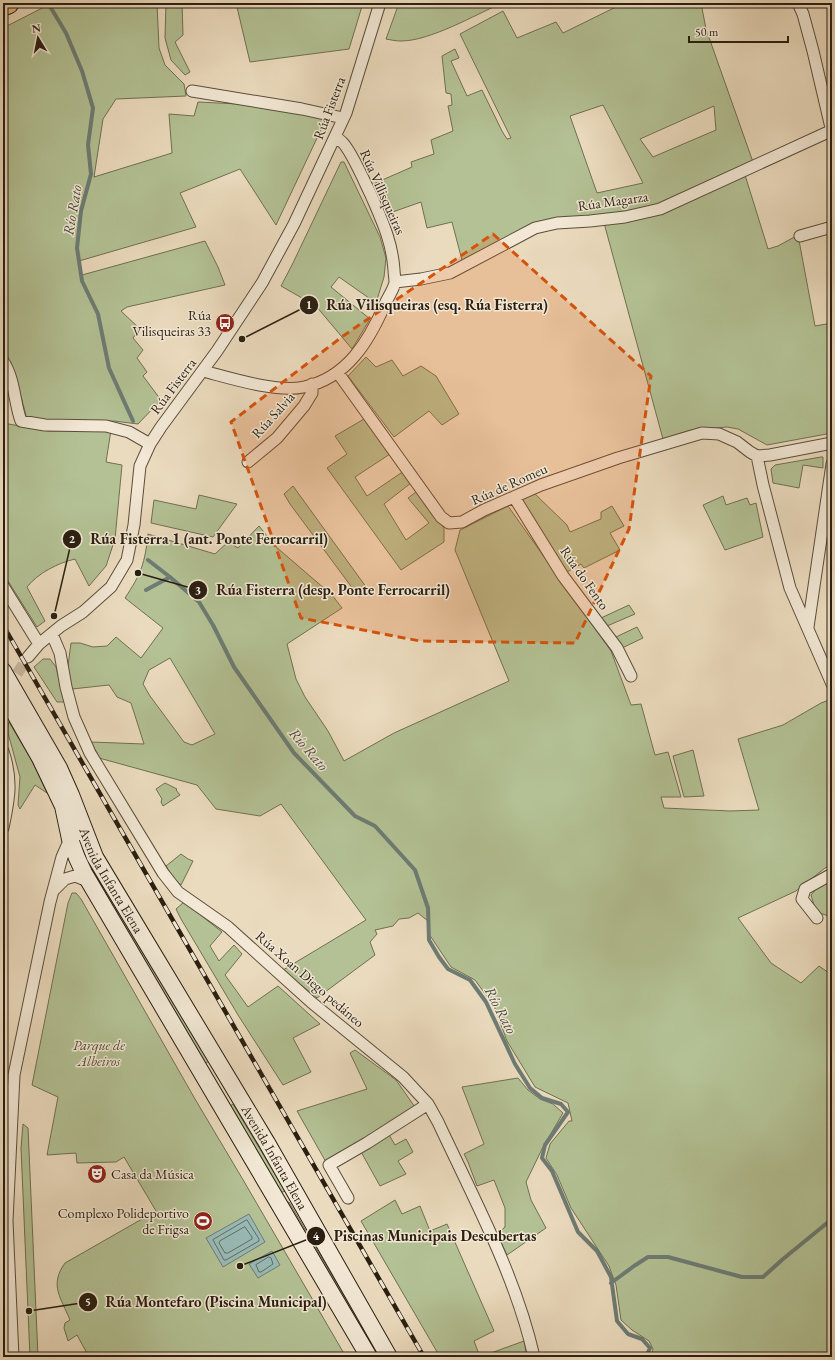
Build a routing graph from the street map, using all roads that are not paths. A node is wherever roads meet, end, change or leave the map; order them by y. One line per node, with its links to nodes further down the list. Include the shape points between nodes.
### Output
1 (8, 3): 4 (highway)
2 (380, 3): 6 (street, Rúa Fisterra)
3 (798, 3): 7 (street, via 813,51)
4 (3, 5)
5 (192, 91): 6 (street)
6 (343, 118): 8 (street, Rúa Fisterra)
7 (832, 132): 11 (street, Rúa Magarza, via 660,209 625,217 557,223 535,228 450,273)
8 (335, 137): 11 (street, Rúa Villisqueiras, via 348,148 388,234); 13 (street, Rúa Fisterra, via 294,224 262,282)
9 (832, 227): 10 (street)
10 (800, 236)
11 (395, 282): 14 (street, Rúa Villisqueiras, via 378,320 364,343)
12 (3, 361): 17 (street, via 14,388 16,408 21,421 45,425 106,426 129,432)
13 (203, 371): 15 (street, Rúa Villisqueiras, via 283,388); 17 (street, Rúa Fisterra)
14 (338, 373): 15 (street, Rúa Villisqueiras); 21 (street, Rúa de Romeu, via 440,517 449,523 462,522)
15 (312, 384): 19 (street, Rúa Salvia, via 312,393 304,406 277,438)
16 (832, 443): 18 (street)
17 (150, 444): 24 (street, Rúa Fisterra, via 140,466 134,525 127,560 111,587 83,612)
18 (757, 456): 21 (street, Rúa de Romeu, via 737,442 719,434 702,433 618,458); 23 (street, via 790,588)
19 (248, 462)
20 (832, 464): 23 (street)
21 (514, 497): 28 (street, Rúa do Fento, via 563,576 617,648)
22 (3, 586): 25 (street)
23 (808, 627): 29 (street)
24 (52, 634): 25 (street, Rúa Fisterra); 41 (street, Rúa Xoan Diego pedáneo, via 60,653 74,717 90,753 162,873 178,892 228,927 311,1002 403,1077)
25 (39, 644): 26 (street, Rúa Fisterra)
26 (28, 657)
27 (3, 671): 33 (street, Avenida Infanta Elena, via 59,768)
28 (631, 676)
29 (832, 684)
30 (3, 693): 34 (street, Avenida Infanta Elena, via 40,758 63,806)
31 (3, 752): 32 (street, via 10,778)
32 (3, 828)
33 (85, 831): 34 (street); 39 (street, Avenida Infanta Elena, via 95,857)
34 (70, 839): 36 (street, Avenida Infanta Elena); 37 (street)
35 (832, 874): 38 (street, via 805,889 802,899)
36 (90, 882): 37 (street, via 75,876 65,879); 40 (street, Avenida Infanta Elena)
37 (52, 892): 42 (street, via 14,1075)
38 (817, 918)
39 (231, 1083): 40 (street); 46 (street, Avenida Infanta Elena)
40 (213, 1092): 45 (street, Avenida Infanta Elena)
41 (428, 1104): 43 (street, via 367,1144 329,1164); 47 (street, Rúa Xoan Diego pedáneo, via 505,1268 528,1331)
42 (7, 1130): 44 (street, via 7,1221)
43 (348, 1198)
44 (13, 1357)
45 (369, 1357)
46 (389, 1357)
47 (534, 1357)

